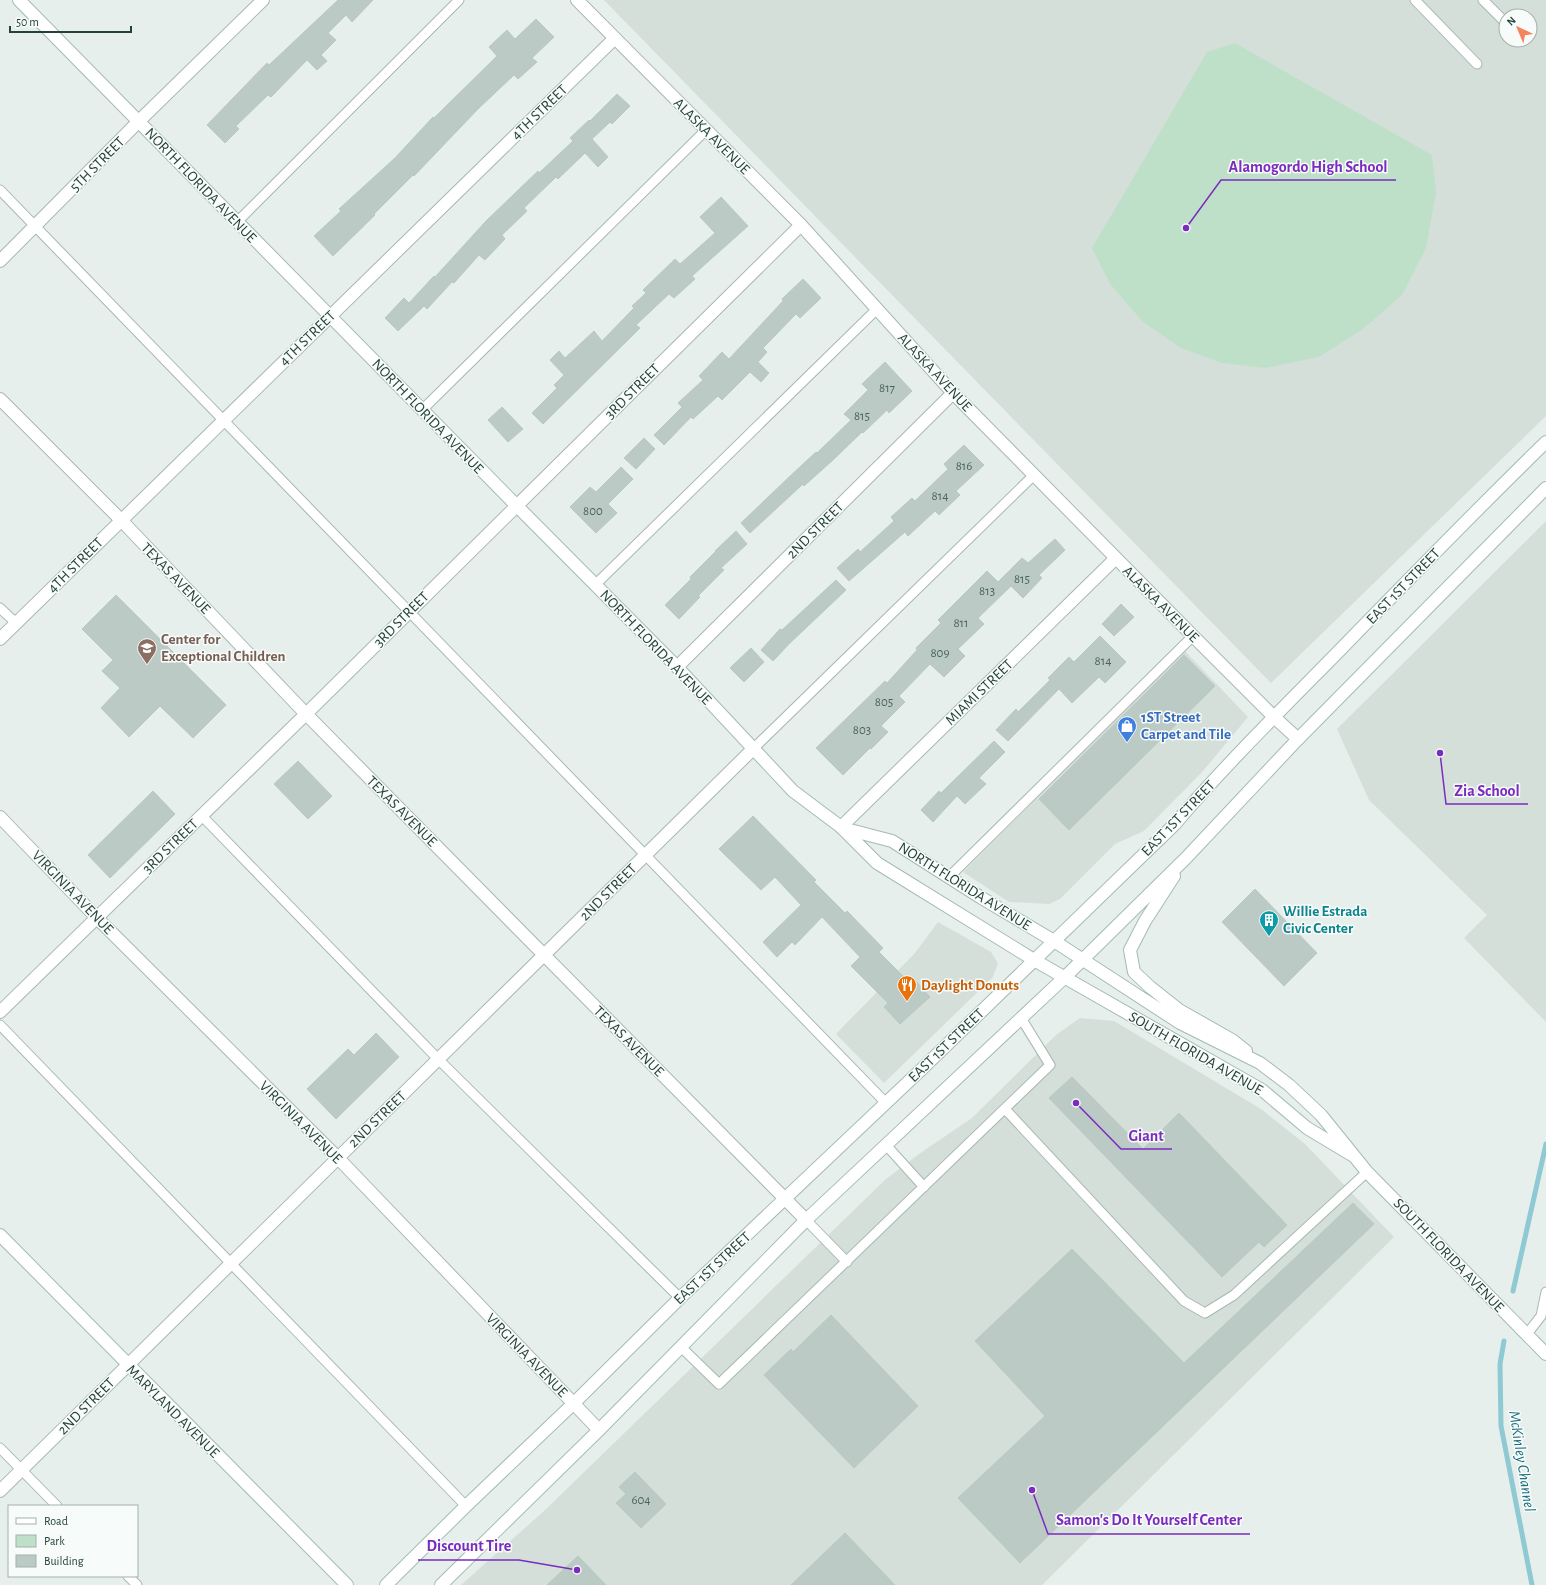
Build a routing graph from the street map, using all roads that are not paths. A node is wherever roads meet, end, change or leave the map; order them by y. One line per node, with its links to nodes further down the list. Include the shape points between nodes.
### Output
1 (20, 0): 10 (street, NORTH FLORIDA AVENUE)
2 (263, 0): 10 (street, 5TH STREET)
3 (459, 0): 13 (lane)
4 (577, 0): 8 (street, ALASKA AVENUE)
5 (1415, 0): 9 (lane)
6 (1483, 0): 7 (lane)
7 (1498, 15)
8 (614, 39): 11 (street, ALASKA AVENUE); 18 (street, 4TH STREET)
9 (1477, 64)
10 (139, 121): 13 (street, NORTH FLORIDA AVENUE); 15 (street, 5TH STREET)
11 (706, 130): 14 (street, ALASKA AVENUE); 21 (lane)
12 (0, 190): 15 (lane)
13 (237, 222): 18 (street, NORTH FLORIDA AVENUE)
14 (801, 225): 17 (street, ALASKA AVENUE); 26 (street, 3RD STREET)
15 (36, 226): 16 (street, 5TH STREET); 22 (lane)
16 (0, 262)
17 (877, 309): 19 (street, ALASKA AVENUE); 29 (lane)
18 (330, 316): 21 (street, NORTH FLORIDA AVENUE); 22 (street, 4TH STREET)
19 (953, 393): 24 (street, ALASKA AVENUE); 35 (street, 2ND STREET)
20 (0, 399): 27 (street, TEXAS AVENUE)
21 (422, 410): 26 (street, NORTH FLORIDA AVENUE)
22 (223, 420): 27 (street, 4TH STREET); 31 (lane)
23 (1546, 442): 37 (street, EAST 1ST STREET)
24 (1034, 475): 28 (street, ALASKA AVENUE); 39 (lane)
25 (1546, 488): 38 (street, EAST 1ST STREET)
26 (516, 505): 29 (street, NORTH FLORIDA AVENUE); 31 (street, 3RD STREET)
27 (121, 520): 32 (street, 4TH STREET); 36 (street, TEXAS AVENUE)
28 (1116, 558): 33 (street, ALASKA AVENUE); 42 (street, MIAMI STREET)
29 (595, 585): 35 (street, NORTH FLORIDA AVENUE)
30 (0, 608): 32 (lane)
31 (409, 612): 36 (street, 3RD STREET); 43 (lane)
32 (16, 623): 34 (street, 4TH STREET)
33 (1193, 636): 37 (street, ALASKA AVENUE); 45 (lane)
34 (0, 639)
35 (677, 667): 39 (street, NORTH FLORIDA AVENUE)
36 (306, 714): 40 (street, 3RD STREET); 48 (street, TEXAS AVENUE)
37 (1274, 717): 38 (street, ALASKA AVENUE); 47 (street, EAST 1ST STREET, via 1174,825)
38 (1298, 739): 44 (street, EAST 1ST STREET)
39 (754, 748): 42 (street, NORTH FLORIDA AVENUE, via 793,791); 43 (street, 2ND STREET)
40 (202, 816): 46 (street, 3RD STREET); 55 (lane)
41 (0, 817): 46 (street, VIRGINIA AVENUE)
42 (841, 827): 45 (street, NORTH FLORIDA AVENUE, via 892,841); 50 (street, NORTH FLORIDA AVENUE, via 877,863)
43 (644, 856): 48 (street, 2ND STREET); 57 (lane)
44 (1186, 858): 49 (street, EAST 1ST STREET); 56 (street, via 1145,921 1130,950 1134,972 1179,1010 1232,1040)
45 (949, 877): 47 (street, NORTH FLORIDA AVENUE)
46 (97, 918): 52 (street, 3RD STREET); 61 (street, VIRGINIA AVENUE)
47 (1054, 941): 49 (street, NORTH FLORIDA AVENUE); 50 (street, EAST 1ST STREET)
48 (544, 955): 55 (street, 2ND STREET); 64 (street, TEXAS AVENUE)
49 (1083, 959): 51 (street, EAST 1ST STREET); 56 (street, SOUTH FLORIDA AVENUE, via 1180,1023)
50 (1034, 960): 51 (street, SOUTH FLORIDA AVENUE); 57 (street, EAST 1ST STREET)
51 (1065, 977): 53 (street, EAST 1ST STREET); 60 (street, SOUTH FLORIDA AVENUE, via 1262,1090 1307,1128)
52 (0, 1012)
53 (1021, 1018): 58 (lane, via 1050,1065); 59 (street, EAST 1ST STREET)
54 (0, 1025): 68 (lane)
55 (438, 1059): 61 (street, 2ND STREET); 70 (lane)
56 (1260, 1063): 60 (street, SOUTH FLORIDA AVENUE, via 1289,1085 1321,1115)
57 (886, 1103): 64 (street, EAST 1ST STREET)
58 (1005, 1109): 62 (lane, via 1184,1301 1205,1313 1234,1295); 63 (lane)
59 (886, 1145): 63 (lane); 65 (street, EAST 1ST STREET)
60 (1352, 1154): 62 (street, SOUTH FLORIDA AVENUE)
61 (338, 1158): 68 (street, 2ND STREET); 75 (street, VIRGINIA AVENUE)
62 (1367, 1172): 71 (street, SOUTH FLORIDA AVENUE)
63 (924, 1187): 67 (lane)
64 (785, 1199): 65 (street, TEXAS AVENUE); 70 (street, EAST 1ST STREET)
65 (806, 1220): 67 (lane); 72 (street, EAST 1ST STREET)
66 (0, 1235): 74 (street, MARYLAND AVENUE)
67 (846, 1262): 72 (lane, via 719,1384)
68 (230, 1263): 74 (street, 2ND STREET); 81 (lane)
69 (1546, 1292): 71 (lane, via 1541,1316)
70 (680, 1298): 75 (street, EAST 1ST STREET)
71 (1527, 1334): 73 (street, SOUTH FLORIDA AVENUE)
72 (681, 1347): 76 (street, EAST 1ST STREET)
73 (1546, 1354)
74 (127, 1365): 78 (street, 2ND STREET); 84 (street, MARYLAND AVENUE)
75 (574, 1403): 76 (street, VIRGINIA AVENUE); 81 (street, EAST 1ST STREET)
76 (599, 1430): 86 (street, EAST 1ST STREET)
77 (0, 1448): 78 (lane)
78 (21, 1470): 79 (street, 2ND STREET); 80 (lane)
79 (0, 1491)
80 (56, 1505)
81 (466, 1506): 85 (street, EAST 1ST STREET)
82 (129, 1577): 83 (lane)
83 (137, 1585)
84 (347, 1585)
85 (386, 1585)
86 (441, 1585)

